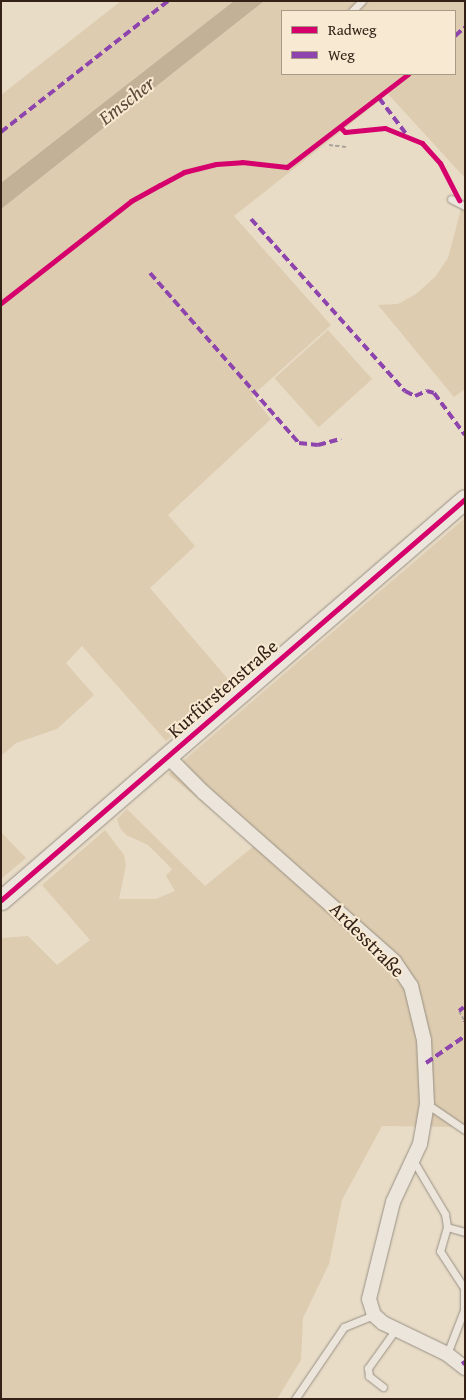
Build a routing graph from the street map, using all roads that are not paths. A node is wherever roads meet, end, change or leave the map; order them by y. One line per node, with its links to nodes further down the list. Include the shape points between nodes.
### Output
1 (362, 1): 2 (lane)
2 (353, 10)
3 (451, 199): 4 (lane)
4 (465, 206)
5 (465, 499): 6 (main road, Kurfürstenstraße)
6 (168, 756): 7 (main road, Kurfürstenstraße); 8 (street, Ardesstraße, via 203,792 404,972 420,1016)
7 (1, 900)
8 (427, 1104): 9 (lane); 10 (street, Ardesstraße, via 420,1144)
9 (465, 1130)
10 (413, 1159): 11 (lane, via 445,1214); 13 (street, Ardesstraße, via 394,1202 370,1290)
11 (447, 1227): 12 (lane); 15 (lane, via 440,1251 464,1288 464,1310 457,1336)
12 (465, 1232)
13 (374, 1315): 14 (street); 18 (lane, via 344,1327)
14 (396, 1329): 15 (street); 17 (lane, via 368,1368 369,1376)
15 (447, 1354): 16 (street)
16 (465, 1368)
17 (383, 1387)
18 (295, 1399)

